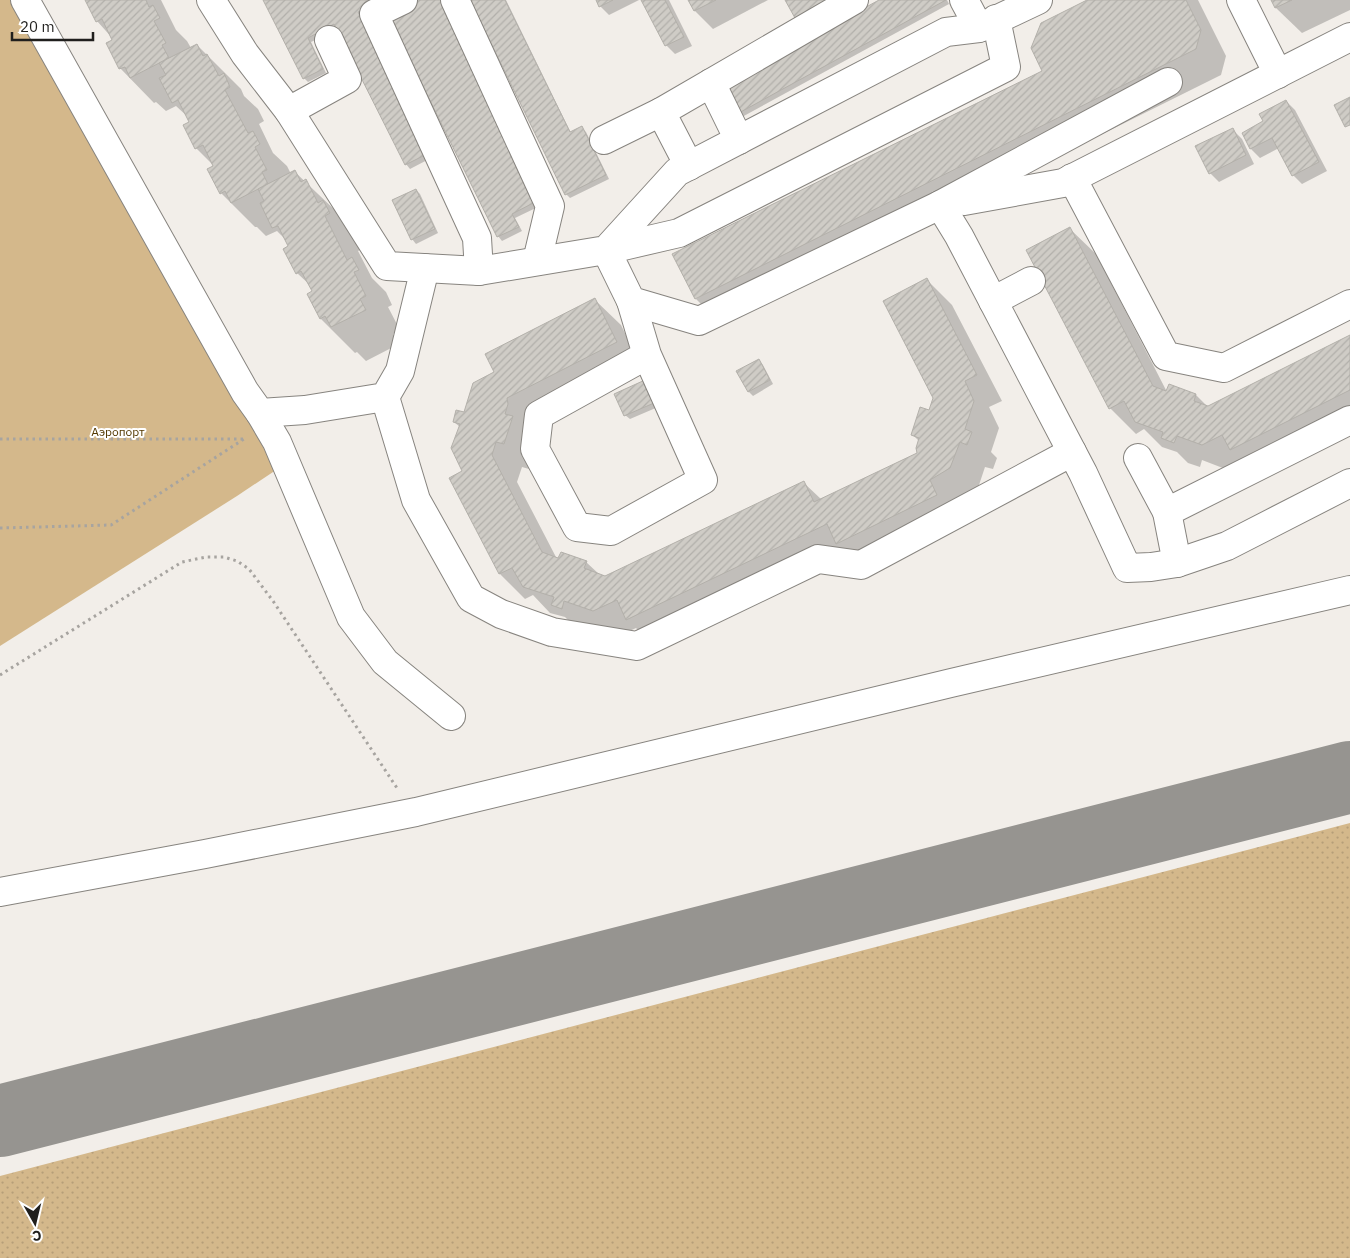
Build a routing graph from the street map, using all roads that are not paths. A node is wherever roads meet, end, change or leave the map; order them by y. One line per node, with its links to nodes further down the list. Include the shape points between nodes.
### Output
1 (25, 0): 32 (lane)
2 (211, 0): 15 (lane, via 245,54)
3 (403, 0): 25 (lane, via 374,14 477,238)
4 (455, 0): 23 (lane, via 550,206)
5 (854, 0): 14 (lane)
6 (964, 0): 9 (lane)
7 (1038, 0): 9 (lane)
8 (1241, 0): 12 (lane)
9 (988, 24): 18 (lane, via 946,32); 22 (lane, via 1006,67 680,233)
10 (1350, 38): 12 (lane)
11 (329, 40): 15 (lane, via 347,79)
12 (1278, 74): 20 (lane)
13 (1168, 82): 21 (lane)
14 (711, 83): 16 (lane); 18 (lane)
15 (289, 111): 24 (lane, via 387,266)
16 (661, 112): 17 (lane); 19 (lane)
17 (604, 140)
18 (739, 140): 19 (lane)
19 (689, 166): 22 (lane, via 676,172)
20 (1072, 178): 21 (lane, via 1063,183); 29 (lane, via 1166,356 1224,368)
21 (940, 205): 27 (lane, via 699,322); 28 (lane)
22 (606, 250): 23 (lane); 27 (lane)
23 (537, 261): 25 (lane)
24 (425, 268): 25 (lane); 31 (lane, via 400,371)
25 (479, 271)
26 (1031, 281): 28 (lane)
27 (632, 301): 30 (lane)
28 (993, 302): 34 (lane)
29 (1350, 304)
30 (647, 355): 30 (lane, via 539,415 535,450 577,528 610,531 703,480)
31 (385, 397): 32 (lane); 34 (lane, via 416,500 471,598 501,614 552,632 637,646 818,559 861,565)
32 (263, 419): 40 (lane, via 277,442 351,617 385,662)
33 (1350, 420): 37 (lane)
34 (1072, 452): 38 (lane, via 1127,568)
35 (1138, 458): 37 (lane)
36 (1350, 483): 38 (lane, via 1227,546)
37 (1166, 512): 38 (lane)
38 (1177, 563)
39 (1350, 590): 41 (lane, via 416,812)
40 (451, 716)
41 (0, 892)

